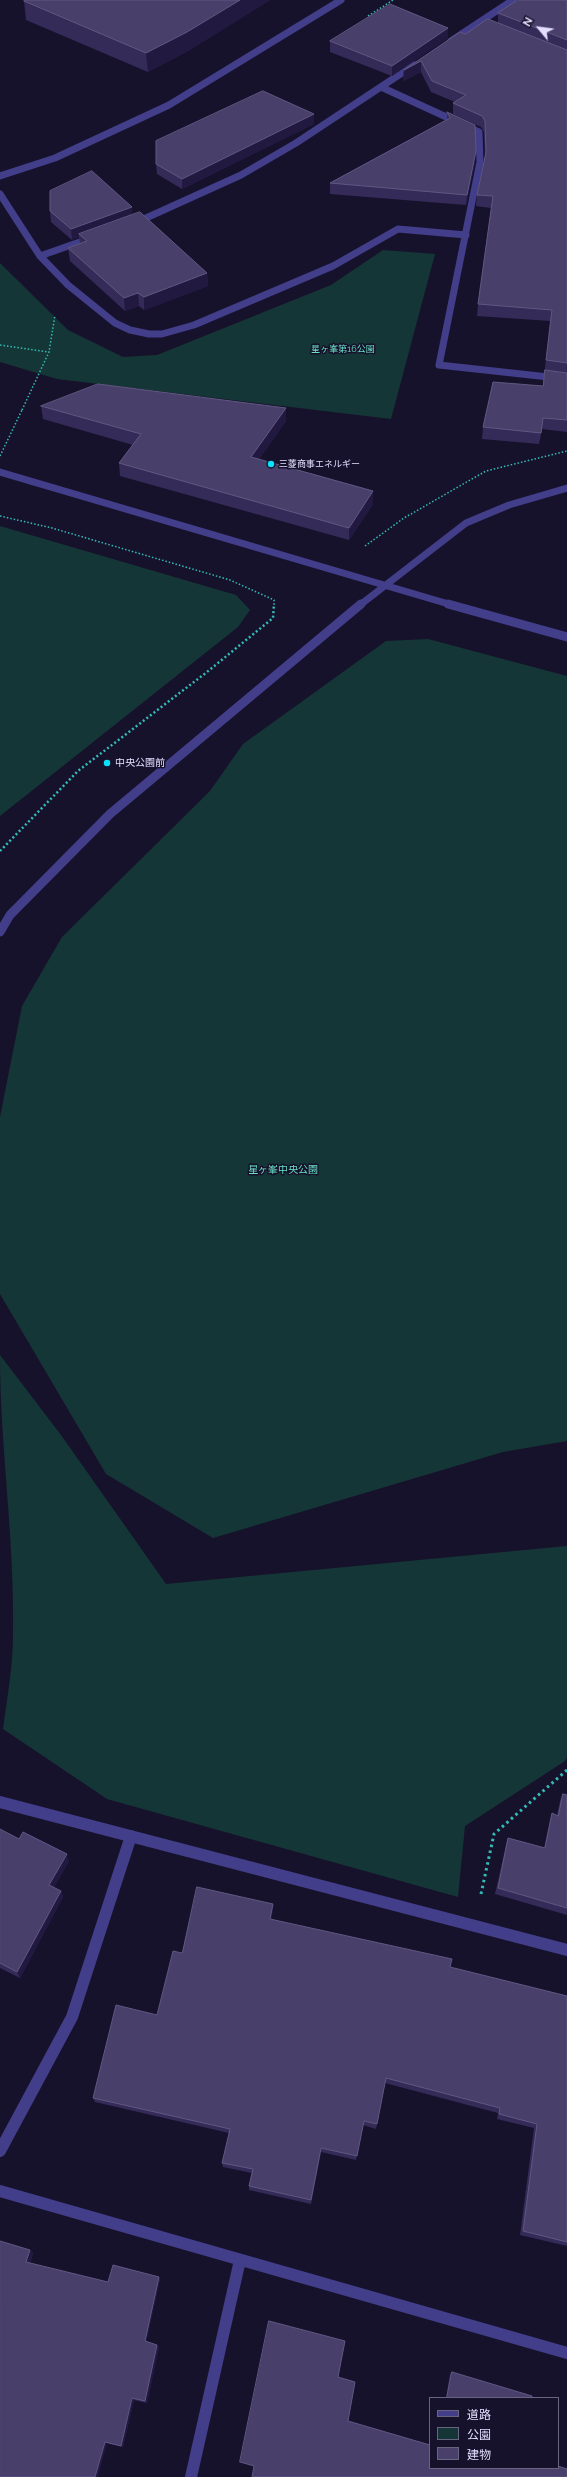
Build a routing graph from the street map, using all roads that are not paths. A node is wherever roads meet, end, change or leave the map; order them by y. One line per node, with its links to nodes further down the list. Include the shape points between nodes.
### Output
1 (341, 0): 6 (street, via 169,106 55,158)
2 (513, 0): 3 (street, via 483,23)
3 (442, 47)
4 (423, 59): 5 (street)
5 (381, 87): 8 (street, via 242,175); 9 (street, via 479,132 480,162)
6 (0, 176)
7 (0, 194): 11 (street)
8 (131, 225)
9 (466, 234): 11 (street, via 398,229 333,266 194,325 162,334 130,330 115,323 68,285); 12 (street, via 440,365)
10 (96, 236): 11 (street)
11 (40, 256)
12 (567, 379)
13 (0, 472): 15 (street)
14 (567, 488): 15 (street, via 509,505 466,523)
15 (383, 586): 16 (street); 17 (street, via 110,814 10,915)
16 (567, 637)
17 (0, 932)
18 (0, 1802): 19 (street)
19 (131, 1836): 20 (street); 21 (street, via 72,2017)
20 (567, 1950)
21 (0, 2150)
22 (0, 2191): 23 (street)
23 (240, 2260): 24 (street); 25 (street)
24 (567, 2353)
25 (191, 2477)

